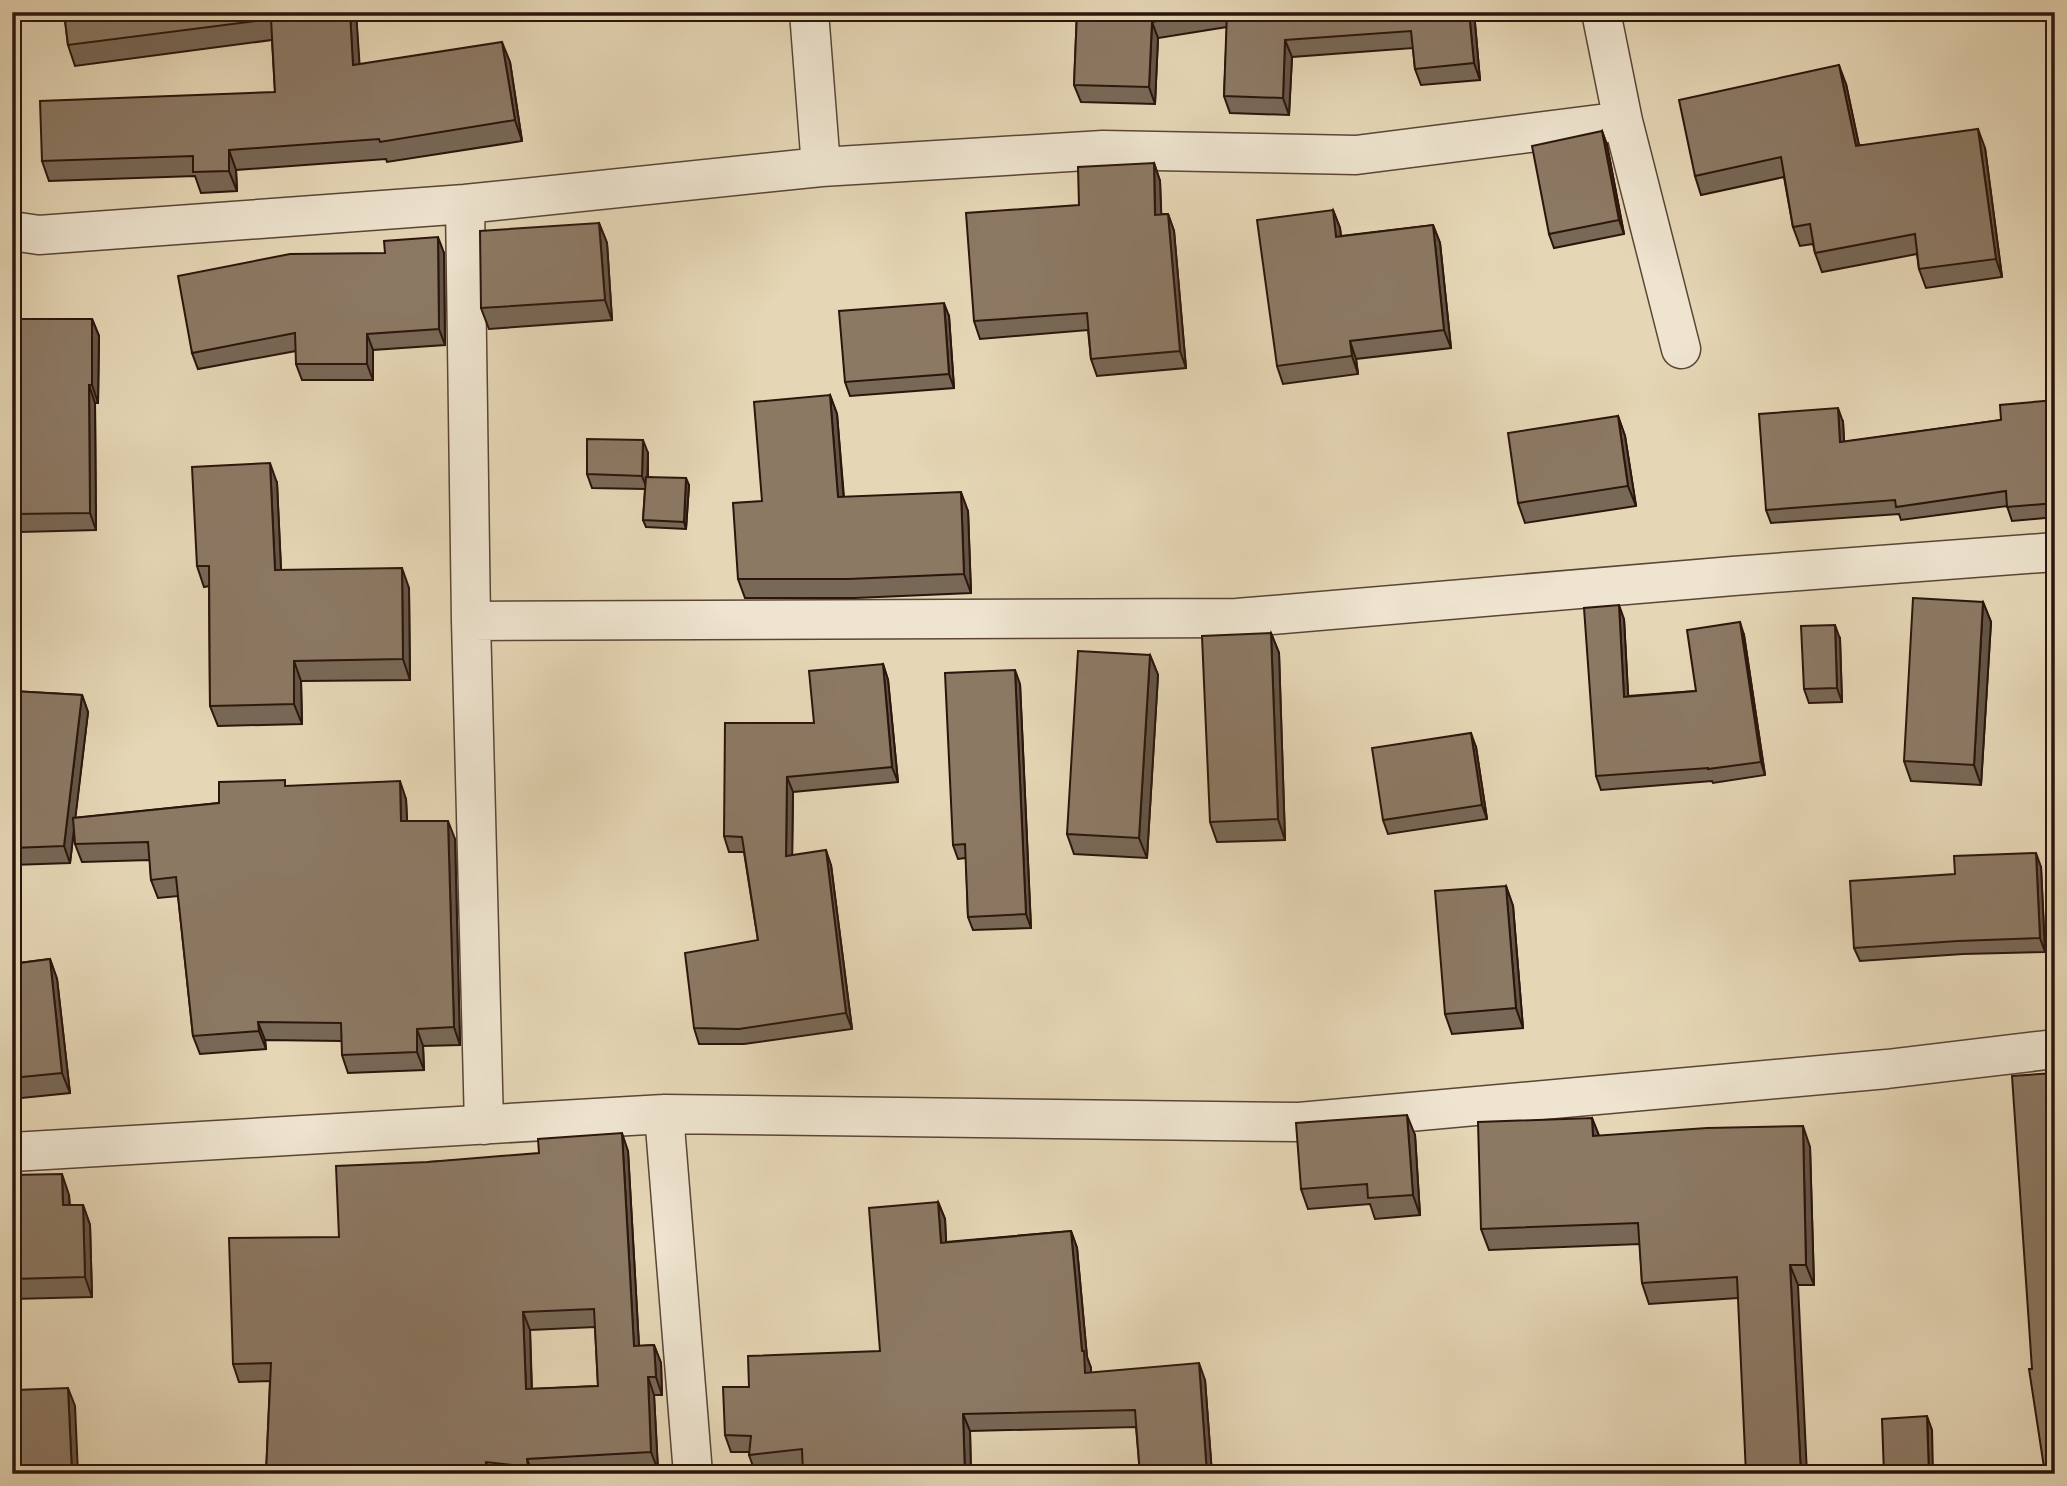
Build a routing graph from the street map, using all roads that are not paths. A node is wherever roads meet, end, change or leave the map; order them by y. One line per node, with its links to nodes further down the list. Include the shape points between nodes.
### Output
1 (809, 12): 4 (street)
2 (1601, 12): 3 (street)
3 (1623, 121): 4 (street, via 1356,155 1103,150); 7 (street)
4 (821, 167): 5 (street)
5 (465, 204): 6 (street, via 39,235); 9 (street)
6 (12, 231)
7 (1681, 349)
8 (2055, 552): 9 (street, via 1237,618)
9 (471, 621): 12 (street)
10 (2055, 1049): 11 (street, via 1887,1069 1299,1122)
11 (664, 1114): 12 (street); 14 (street)
12 (484, 1125): 13 (street)
13 (12, 1152)
14 (693, 1474)

